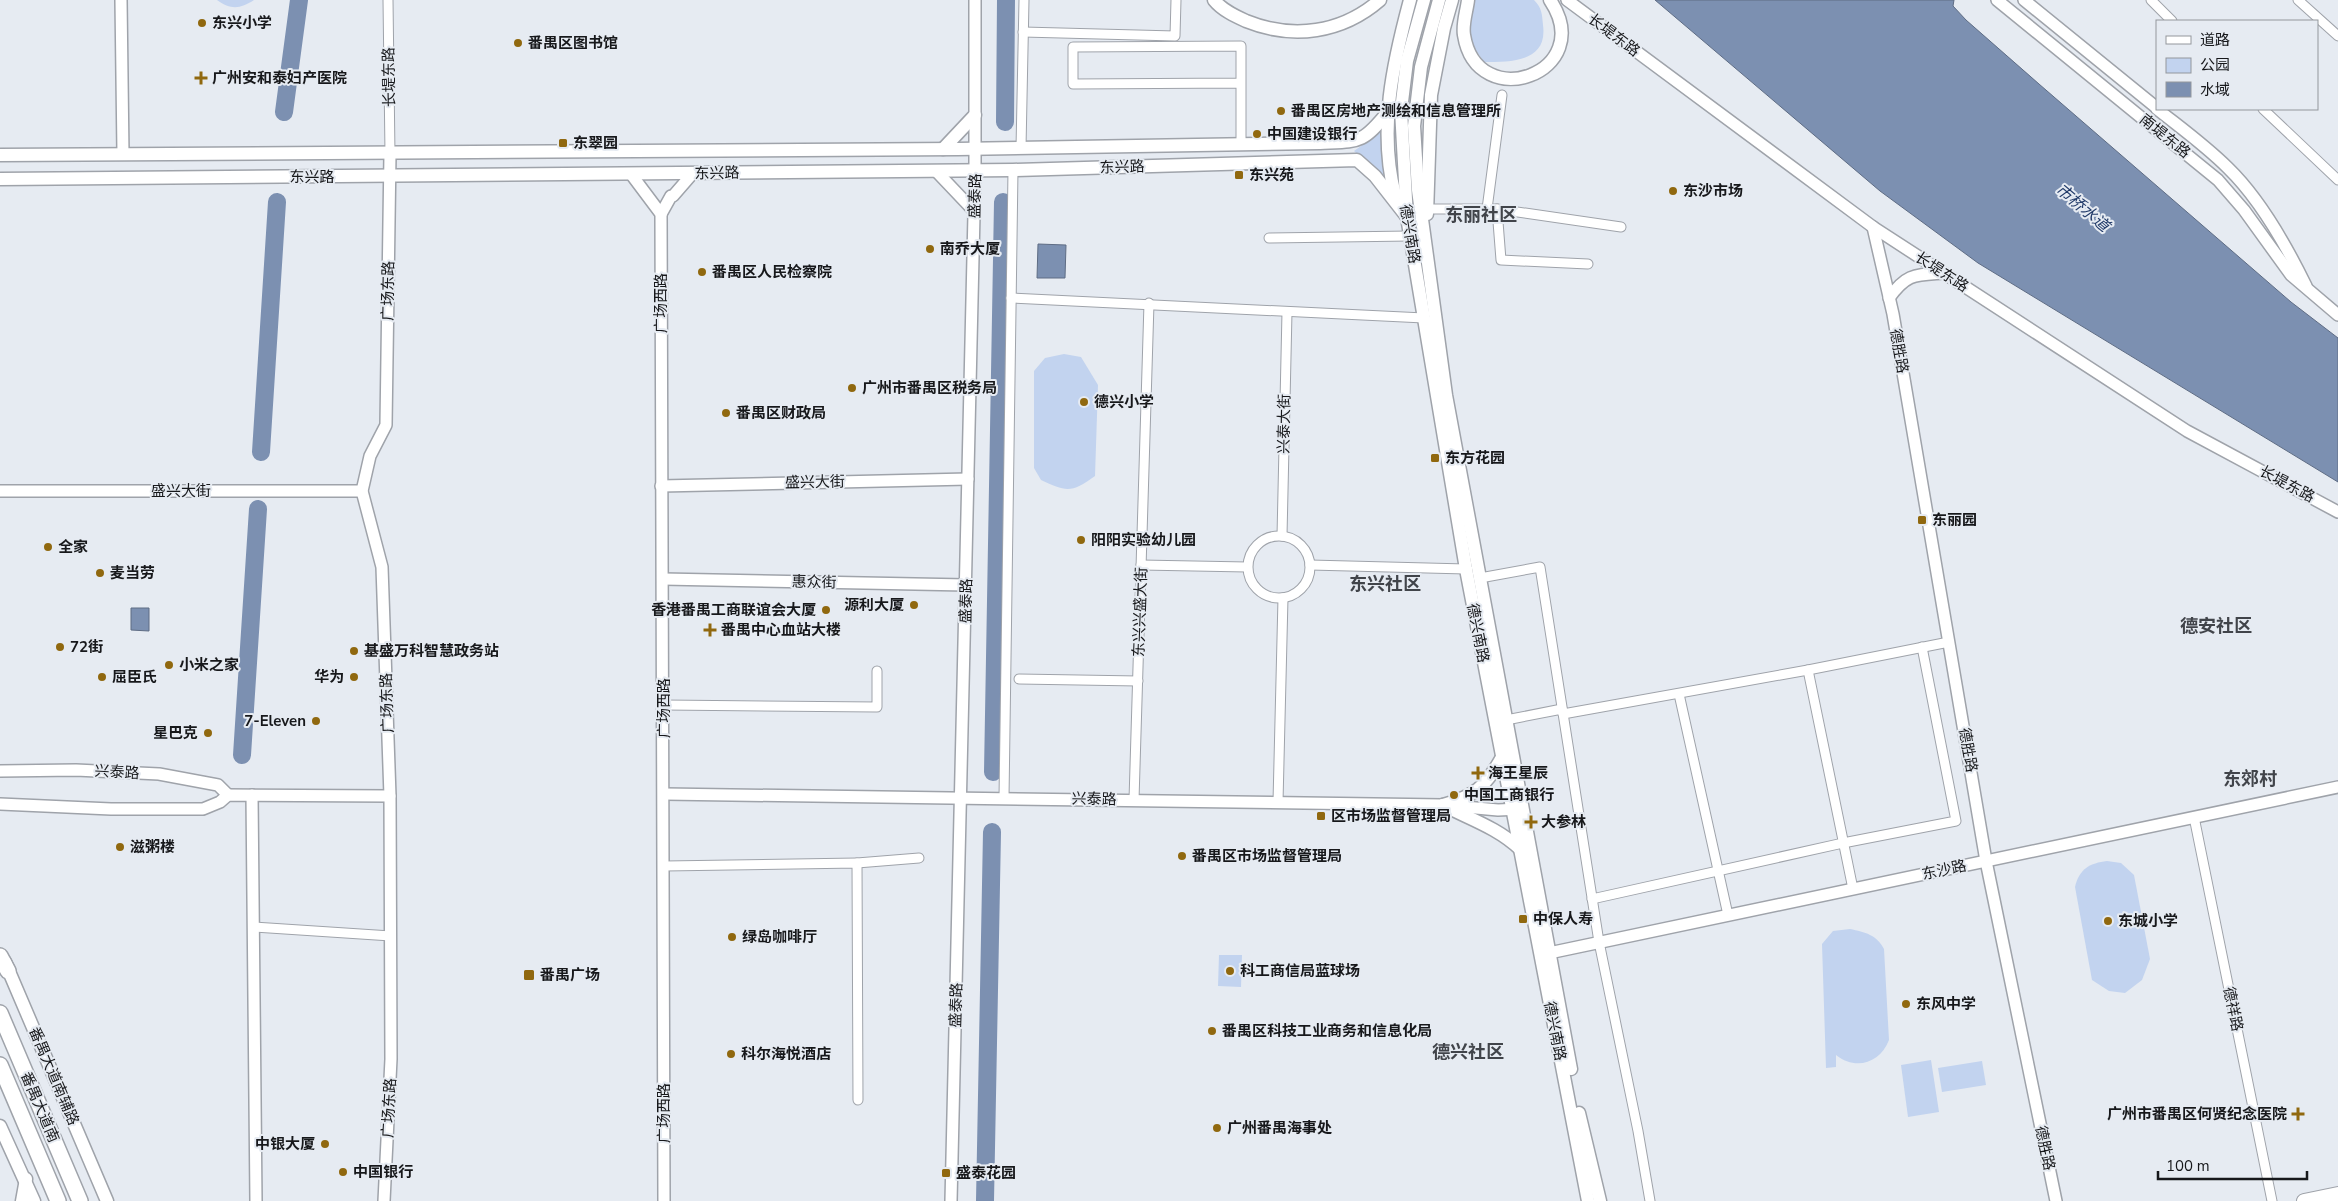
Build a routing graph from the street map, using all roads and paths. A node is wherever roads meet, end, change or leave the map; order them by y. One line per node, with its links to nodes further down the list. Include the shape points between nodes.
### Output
1 (121, 0): 35 (street)
2 (388, 0): 36 (street, 长堤东路)
3 (976, 0): 28 (street, 盛泰路)
4 (1024, 0): 20 (street)
5 (1176, 0): 20 (street, via 1174,36)
6 (1214, 0): 7 (main road, via 1238,17 1259,26 1296,32 1320,30 1352,21)
7 (1380, 0)
8 (1410, 0): 27 (main road, via 1391,75)
9 (1424, 0): 54 (main road, 德兴南路, via 1407,61 1401,127)
10 (1439, 0): 59 (main road, 德兴南路, via 1421,66 1414,126)
11 (1452, 0): 49 (main road, via 1432,95)
12 (1468, 0): 18 (main road, via 1463,33 1472,59 1486,72 1516,79 1538,73 1550,64 1555,55 1561,34)
13 (1567, 0): 56 (street, 长堤东路)
14 (1998, 0): 62 (street, 南堤东路, via 2218,180 2291,275)
15 (2024, 0): 24 (street, 南堤东路)
16 (2152, 0): 19 (street)
17 (2298, 0): 21 (street)
18 (1552, 4)
19 (2171, 20)
20 (1023, 32): 31 (street)
21 (2338, 36)
22 (1241, 83): 22 (street, via 1073,84 1073,48 1241,46); 29 (street)
23 (1502, 96): 50 (street)
24 (2156, 107)
25 (2159, 110): 62 (street, 南堤东路, via 2223,163 2256,201)
26 (2264, 110): 47 (street)
27 (1388, 112): 29 (main road, 东兴路, via 1373,130 1358,141); 48 (main road, via 1390,178)
28 (976, 115): 32 (main road); 33 (street, 盛泰路)
29 (1242, 144): 30 (main road, 东兴路)
30 (1061, 147): 31 (main road, 东兴路); 38 (main road)
31 (1021, 148): 33 (main road, 东兴路)
32 (944, 149): 33 (main road, 东兴路); 34 (main road, 东兴路)
33 (975, 149): 42 (street, 盛泰路)
34 (890, 150): 36 (main road, 东兴路); 40 (main road)
35 (123, 154): 36 (main road, 东兴路); 37 (main road, 东兴路)
36 (390, 154): 45 (street, 广场东路)
37 (0, 155)
38 (1061, 169): 39 (main road, 东兴路); 48 (main road, 东兴路, via 1357,160)
39 (1013, 170): 42 (main road, 东兴路); 63 (street)
40 (890, 171): 41 (main road, 东兴路); 43 (main road, 东兴路)
41 (936, 171): 42 (main road, 东兴路); 52 (street)
42 (975, 171): 52 (street, 盛泰路)
43 (693, 173): 44 (main road, 东兴路); 53 (street, via 671,196)
44 (631, 174): 45 (main road, 东兴路); 53 (street)
45 (390, 177): 46 (main road, 东兴路); 72 (street, 广场东路, via 386,425 370,456)
46 (0, 179)
47 (2338, 180)
48 (1397, 203): 54 (main road, 东兴路)
49 (1428, 208): 50 (street); 59 (main road)
50 (1487, 209): 51 (street)
51 (1497, 209): 55 (street); 60 (street, via 1501,260)
52 (974, 212): 69 (street, 盛泰路)
53 (661, 214): 70 (street, 广场西路)
54 (1407, 217): 57 (main road, 德兴南路)
55 (1621, 227)
56 (1873, 227): 61 (street, 长堤东路); 64 (street, 德胜路)
57 (1410, 236): 58 (street); 68 (main road, 德兴南路)
58 (1270, 238)
59 (1427, 259): 79 (main road, 德兴南路, via 1446,395)
60 (1588, 264)
61 (1944, 273): 64 (street, via 1919,275 1900,282); 73 (street, 长堤东路, via 2187,430)
62 (2311, 294): 67 (street, 南堤东路)
63 (1011, 298): 65 (street); 101 (street)
64 (1889, 298): 83 (street, 德胜路)
65 (1149, 303): 66 (street); 75 (street, 东兴兴盛大街)
66 (1286, 312): 68 (street); 74 (street, 兴泰大街)
67 (2338, 315)
68 (1424, 318): 78 (main road, 德兴南路)
69 (968, 479): 70 (street, 盛兴大街); 81 (street, 盛泰路)
70 (661, 486): 80 (street, 广场西路)
71 (0, 491): 72 (street, 盛兴大街)
72 (362, 491): 99 (street, 广场东路, via 382,567)
73 (2338, 512)
74 (1282, 536): 76 (street, via 1304,547); 77 (street, via 1262,541 1254,548)
75 (1141, 565): 77 (street); 88 (street, 东兴兴盛大街)
76 (1310, 565): 78 (street); 82 (street, via 1306,583 1300,590)
77 (1247, 567): 82 (street, via 1252,584 1258,590 1274,598)
78 (1466, 569): 93 (main road, 德兴南路)
79 (1480, 578): 91 (street, via 1540,567); 92 (main road, 德兴南路)
80 (663, 579): 81 (street, 惠众街); 90 (street, 广场西路)
81 (966, 585): 100 (street, 盛泰路)
82 (1283, 598): 103 (street)
83 (1949, 642): 84 (street); 111 (street, 德胜路)
84 (1922, 647): 85 (street); 108 (street, via 1956,821)
85 (1808, 670): 89 (street); 108 (street)
86 (877, 671): 90 (street, via 876,707)
87 (1019, 679): 88 (street)
88 (1138, 681): 102 (street, 东兴兴盛大街)
89 (1679, 694): 91 (street); 114 (street)
90 (664, 705): 96 (street, 广场西路)
91 (1563, 712): 92 (street); 116 (street)
92 (1506, 720): 106 (main road, 德兴南路)
93 (1501, 758): 105 (main road, via 1492,775 1467,798); 106 (main road, 德兴南路)
94 (0, 771): 97 (street, 兴泰路, via 159,774 218,785)
95 (2338, 787): 107 (street, 东沙路)
96 (665, 794): 100 (street, 兴泰路); 113 (street, 广场西路)
97 (228, 795): 98 (street); 104 (street, via 203,809)
98 (252, 795): 99 (street); 118 (street)
99 (390, 796): 119 (street, 广场东路)
100 (962, 798): 101 (street, 兴泰路); 139 (street, 盛泰路)
101 (1004, 798): 102 (street, 兴泰路)
102 (1134, 800): 103 (street, 兴泰路)
103 (1278, 802): 105 (street, 兴泰路)
104 (0, 804)
105 (1444, 805): 106 (street, 兴泰路); 109 (main road, via 1492,827)
106 (1517, 809): 109 (main road, 德兴南路); 122 (main road, 德兴南路)
107 (2194, 817): 111 (street, 东沙路); 144 (street, 德祥路)
108 (1844, 843): 114 (street); 115 (street)
109 (1520, 849): 140 (main road, 德兴南路)
110 (919, 858): 112 (street)
111 (1986, 861): 115 (street, 东沙路); 143 (street, 德胜路)
112 (857, 863): 113 (street); 127 (street)
113 (665, 866): 138 (street, 广场西路)
114 (1718, 872): 116 (street); 117 (street)
115 (1853, 889): 117 (street, 东沙路)
116 (1592, 899): 120 (street)
117 (1728, 915): 120 (street, 东沙路)
118 (253, 927): 119 (street); 136 (street)
119 (390, 936): 137 (street, 广场东路, via 391,1059)
120 (1599, 942): 122 (street, 东沙路); 142 (street)
121 (0, 950): 124 (main road, 番禺大道南辅路)
122 (1549, 953): 141 (main road, 德兴南路, via 1580,1117)
123 (0, 956): 124 (highway)
124 (8, 971): 131 (main road, 番禺大道南辅路)
125 (0, 1013): 135 (highway, 番禺大道南)
126 (0, 1065): 134 (highway, 番禺大道南)
127 (858, 1100)
128 (0, 1126): 129 (main road)
129 (26, 1179): 132 (main road); 133 (main road)
130 (2338, 1194): 145 (main road)
131 (107, 1199)
132 (22, 1201)
133 (34, 1201)
134 (58, 1201)
135 (80, 1201)
136 (256, 1201)
137 (384, 1201)
138 (664, 1201)
139 (951, 1201)
140 (1588, 1201)
141 (1600, 1201)
142 (1650, 1201)
143 (2056, 1201)
144 (2272, 1201)
145 (2304, 1201)

